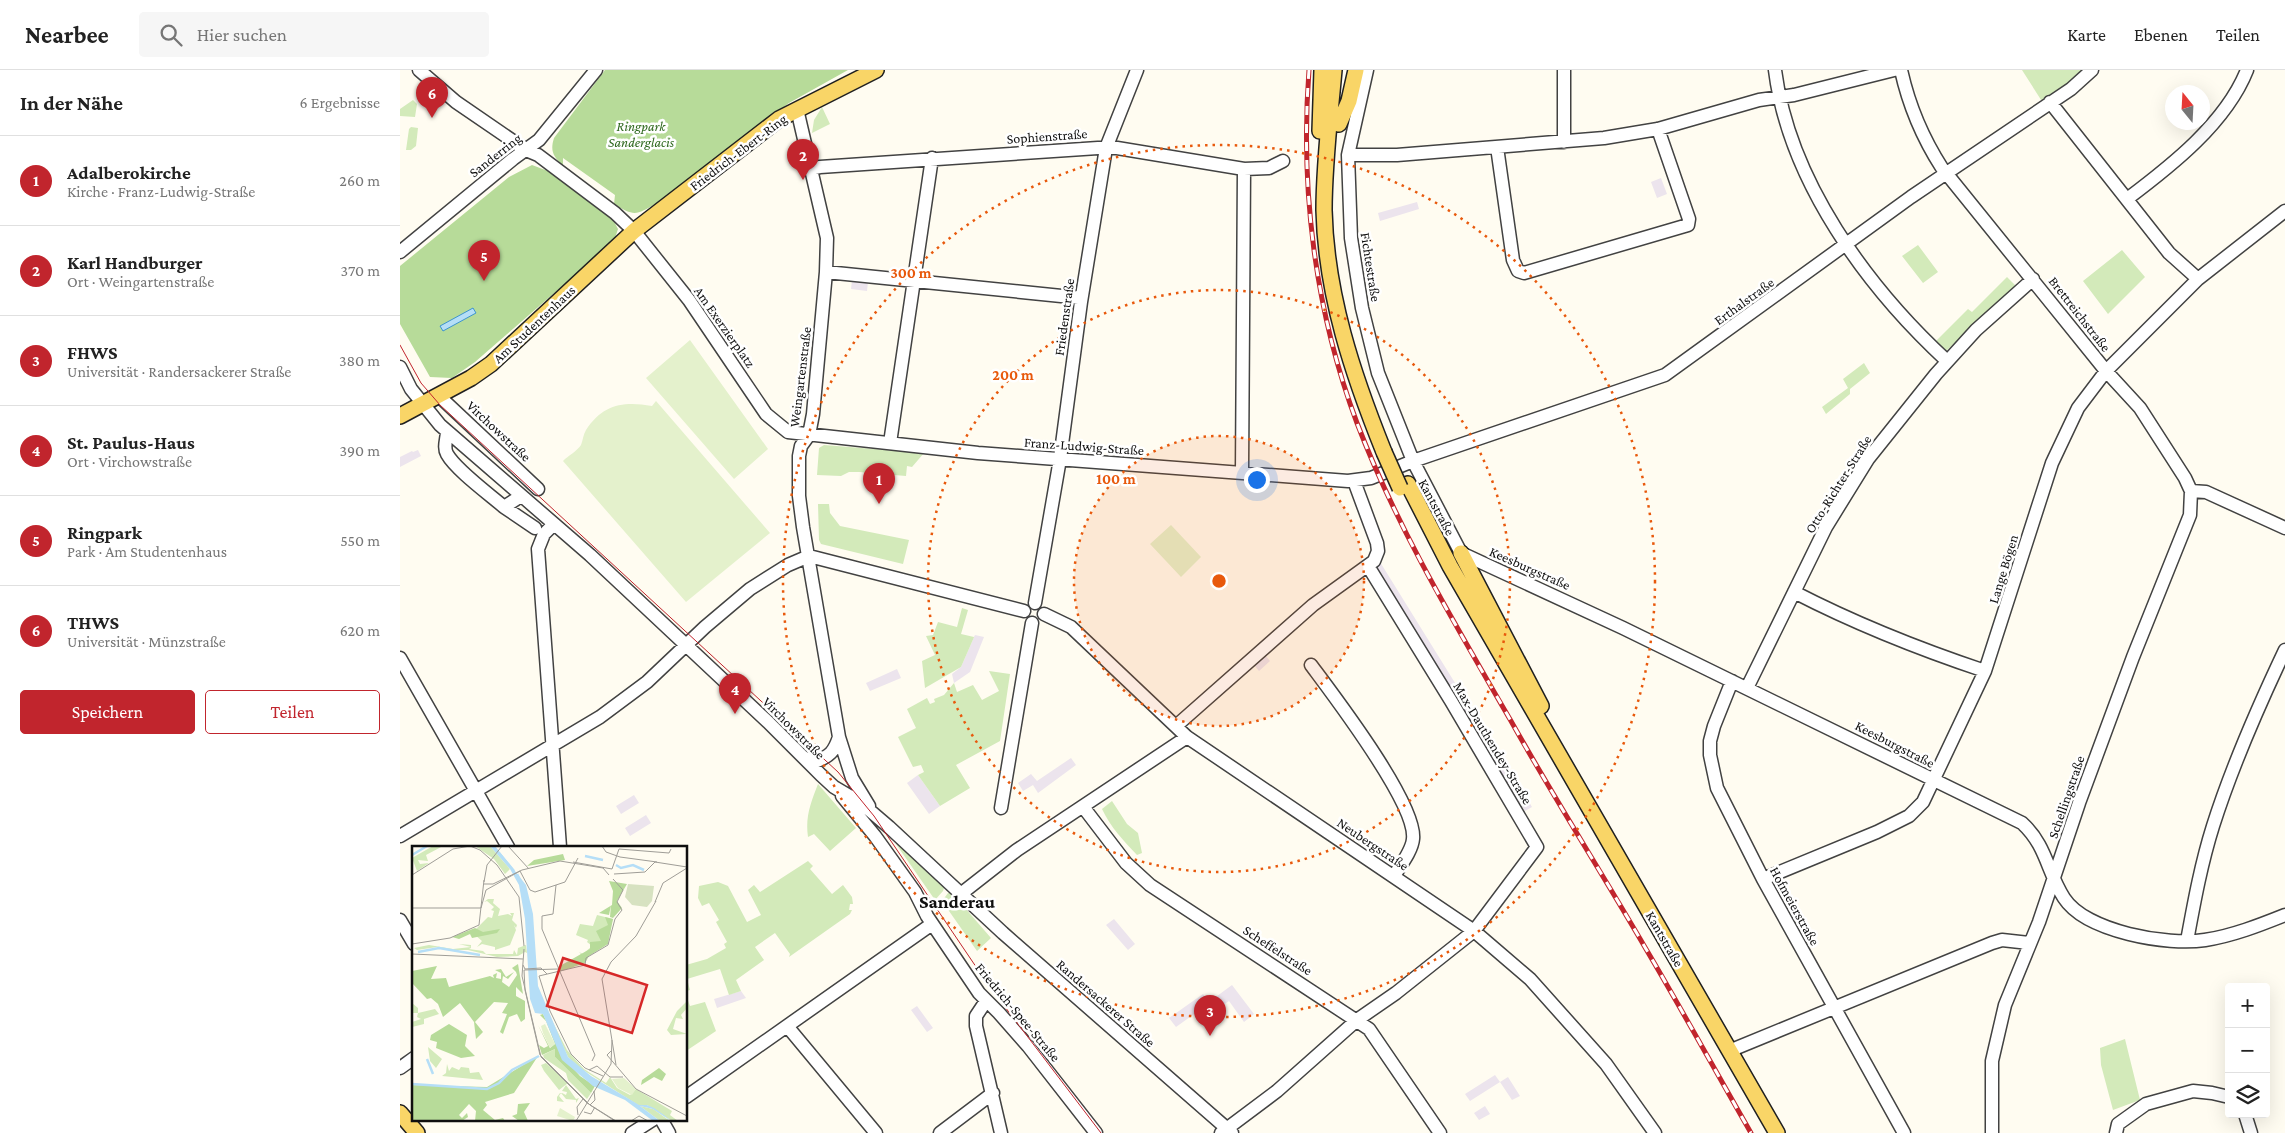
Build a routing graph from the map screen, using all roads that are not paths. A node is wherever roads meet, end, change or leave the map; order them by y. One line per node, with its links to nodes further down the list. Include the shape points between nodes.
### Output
1 (419, 70): 24 (street, Am Exerzierplatz, via 456,102)
2 (596, 70): 24 (street, Sanderring, via 540,139)
3 (876, 70): 18 (main road, Friedrich-Ebert-Ring)
4 (1137, 70): 23 (street, Friedenstraße)
5 (1322, 70): 31 (main road, via 1319,117)
6 (1334, 70): 31 (main road)
7 (1344, 70): 19 (main road)
8 (1356, 70): 19 (main road, via 1349,101)
9 (1367, 70): 25 (street, Fichtestraße)
10 (1564, 70): 21 (street)
11 (1775, 70): 16 (street)
12 (1894, 70): 16 (street)
13 (1901, 70): 30 (street, Brettreichstraße, via 1914,116 1925,141)
14 (2092, 70): 17 (street, Erthalstraße)
15 (2247, 70): 32 (street, via 2213,123 2167,170)
16 (1778, 97): 20 (street); 35 (street, via 1786,127 1805,169)
17 (2050, 102): 30 (street, Erthalstraße); 32 (street)
18 (796, 109): 29 (street, Weingartenstraße); 34 (main road, Friedrich-Ebert-Ring)
19 (1339, 124): 52 (main road, via 1334,214 1339,267 1353,337)
20 (1658, 129): 21 (street); 22 (street, via 1689,223 1524,273 1518,271 1513,260)
21 (1564, 142): 22 (street)
22 (1497, 147): 25 (street, via 1397,155)
23 (1106, 148): 26 (street, Sophienstraße); 28 (street, Sophienstraße); 41 (street, Friedenstraße)
24 (526, 150): 34 (street, Am Exerzierplatz, via 608,208); 36 (street, Sanderring)
25 (1348, 155): 54 (street, Fichtestraße, via 1350,238 1362,308 1378,373)
26 (932, 158): 29 (street, Sophienstraße); 40 (street)
27 (1284, 160): 28 (street, Sophienstraße, via 1270,168)
28 (1244, 169): 55 (street)
29 (809, 170): 37 (street, Weingartenstraße, via 827,238)
30 (1946, 173): 35 (street, Erthalstraße); 38 (street, Brettreichstraße)
31 (1325, 180): 52 (main road, via 1326,240 1339,320 1353,370)
32 (2127, 199): 39 (street, via 2169,253)
33 (2285, 211): 39 (street, Lange Bögen)
34 (634, 231): 45 (main road, Am Studentenhaus, via 492,364); 49 (street, Am Exerzierplatz, via 689,300 766,414 788,432)
35 (1847, 245): 42 (street, via 1890,304); 54 (street, Erthalstraße, via 1665,375)
36 (400, 252)
37 (826, 272): 40 (street); 50 (street, Weingartenstraße)
38 (2033, 279): 42 (street, Otto-Richter-Straße, via 1976,330); 44 (street, Brettreichstraße)
39 (2198, 279): 44 (street, Lange Bögen)
40 (913, 282): 41 (street); 51 (street)
41 (1081, 298): 53 (street, Friedenstraße)
42 (1948, 361): 70 (street, Otto-Richter-Straße, via 1868,459 1826,527)
43 (400, 367): 46 (street, Virchowstraße, via 411,389)
44 (2106, 371): 57 (street, Brettreichstraße, via 2140,408); 79 (street, Lange Bögen, via 2078,408 2052,463)
45 (439, 396): 46 (main road, Am Studentenhaus); 60 (street, Virchowstraße)
46 (424, 404): 47 (main road, Am Studentenhaus); 48 (street, Virchowstraße)
47 (400, 416)
48 (447, 431): 62 (street, Virchowstraße); 63 (street, via 447,454)
49 (795, 433): 50 (street, Franz-Ludwig-Straße)
50 (809, 435): 51 (street, Franz-Ludwig-Straße); 68 (street, Weingartenstraße, via 801,446 799,496)
51 (890, 443): 53 (street, Franz-Ludwig-Straße)
52 (1389, 450): 59 (main road)
53 (1060, 459): 55 (street, Franz-Ludwig-Straße); 71 (street, Friedenstraße)
54 (1412, 462): 56 (street, Erthalstraße); 67 (street, Kantstraße)
55 (1242, 472): 58 (street, Franz-Ludwig-Straße)
56 (1371, 478): 58 (street, Franz-Ludwig-Straße)
57 (2185, 478): 61 (street, Schellingstraße)
58 (1354, 481): 69 (street, via 1378,548 1376,558)
59 (1404, 486): 86 (main road, Kantstraße); 132 (main road, via 1466,613)
60 (538, 489)
61 (2191, 491): 66 (street, via 2206,492); 99 (street, Schellingstraße, via 2190,515 2088,778)
62 (521, 496): 63 (street); 64 (street, Virchowstraße)
63 (504, 507): 65 (street)
64 (553, 525): 75 (street, Virchowstraße); 85 (street, via 544,534 538,549)
65 (535, 528)
66 (2285, 528)
67 (1461, 553): 80 (street, Keesburgstraße); 86 (main road, via 1545,713)
68 (809, 556): 72 (street); 75 (street, via 750,589); 83 (street, Weingartenstraße)
69 (1368, 566): 82 (street, via 1312,605); 104 (street, Max-Dauthendey-Straße, via 1537,847)
70 (1794, 592): 79 (street, via 1848,620); 81 (street, Otto-Richter-Straße)
71 (1035, 603): 72 (street, via 1028,605); 73 (street, via 1041,606)
72 (1024, 612): 74 (street, via 1025,619)
73 (1044, 614): 74 (street, via 1040,621); 82 (street, Neubergstraße, via 1071,627)
74 (1032, 623): 91 (street)
75 (686, 646): 85 (street, via 647,682 600,717); 87 (street, Virchowstraße)
76 (2285, 650): 106 (street, via 2259,703 2213,826)
77 (400, 658): 90 (street)
78 (1311, 665): 97 (street, via 1394,784 1412,823 1414,839)
79 (1985, 671): 88 (street, Lange Bögen)
80 (1732, 681): 81 (street, Keesburgstraße); 98 (street, Hofmeierstraße, via 1714,726 1710,754 1716,788)
81 (1747, 688): 88 (street, Keesburgstraße)
82 (1176, 726): 84 (street, Neubergstraße)
83 (839, 737): 87 (street, via 830,756 815,762); 93 (street, Weingartenstraße, via 852,778)
84 (1187, 737): 92 (street); 97 (street, Neubergstraße)
85 (552, 745): 90 (street); 96 (street)
86 (1553, 745): 112 (main road, Kantstraße)
87 (803, 757): 89 (street, Virchowstraße)
88 (1934, 780): 98 (street, Lange Bögen, via 1924,802 1909,816); 99 (street, Keesburgstraße, via 2022,823 2043,849)
89 (834, 786): 93 (street, Virchowstraße); 103 (street, Friedrich-Spee-Straße, via 915,892)
90 (475, 791): 94 (street); 95 (street)
91 (1001, 808)
92 (1084, 808): 100 (street, via 1017,850); 110 (street, Scheffelstraße, via 1126,863 1150,885)
93 (878, 818): 100 (street, Virchowstraße)
94 (400, 836)
95 (507, 846)
96 (560, 846)
97 (1394, 876): 104 (street, Neubergstraße)
98 (1762, 879): 109 (street, Hofmeierstraße)
99 (2053, 880): 106 (street, Keesburgstraße, via 2064,899 2104,927 2162,941); 107 (street, Schellingstraße)
100 (962, 893): 122 (street, Randersackerer Straße, via 1002,933)
101 (2285, 915): 106 (street, Keesburgstraße, via 2215,938)
102 (400, 920): 105 (street)
103 (932, 924): 108 (street, Friedrich-Spee-Straße); 111 (street)
104 (1474, 931): 110 (street); 131 (street, Neubergstraße, via 1530,979 1606,1064)
105 (412, 941)
106 (2187, 941)
107 (2029, 943): 109 (street, via 2002,940 1992,943); 135 (street, Schellingstraße, via 1995,1041 1990,1081)
108 (986, 1001): 115 (street, via 976,1016 976,1026); 129 (street, Friedrich-Spee-Straße, via 1047,1068)
109 (1834, 1008): 112 (street); 134 (street, Hofmeierstraße)
110 (1357, 1020): 122 (street); 130 (street, Scheffelstraße, via 1369,1029)
111 (787, 1026): 116 (street); 126 (street)
112 (1729, 1051): 133 (main road, Kantstraße)
113 (412, 1059): 114 (street)
114 (400, 1068)
115 (993, 1093): 127 (street); 128 (street)
116 (688, 1096)
117 (2225, 1096): 136 (street, via 2193,1091 2146,1104 2118,1124)
118 (400, 1113): 123 (main road)
119 (2246, 1118): 137 (street)
120 (652, 1120): 124 (street)
121 (662, 1120): 125 (street)
122 (1226, 1131)
123 (417, 1133)
124 (632, 1133)
125 (669, 1133)
126 (876, 1133)
127 (940, 1133)
128 (1001, 1133)
129 (1096, 1133)
130 (1440, 1133)
131 (1654, 1133)
132 (1766, 1133)
133 (1777, 1133)
134 (1904, 1133)
135 (1992, 1133)
136 (2116, 1133)
137 (2251, 1133)

